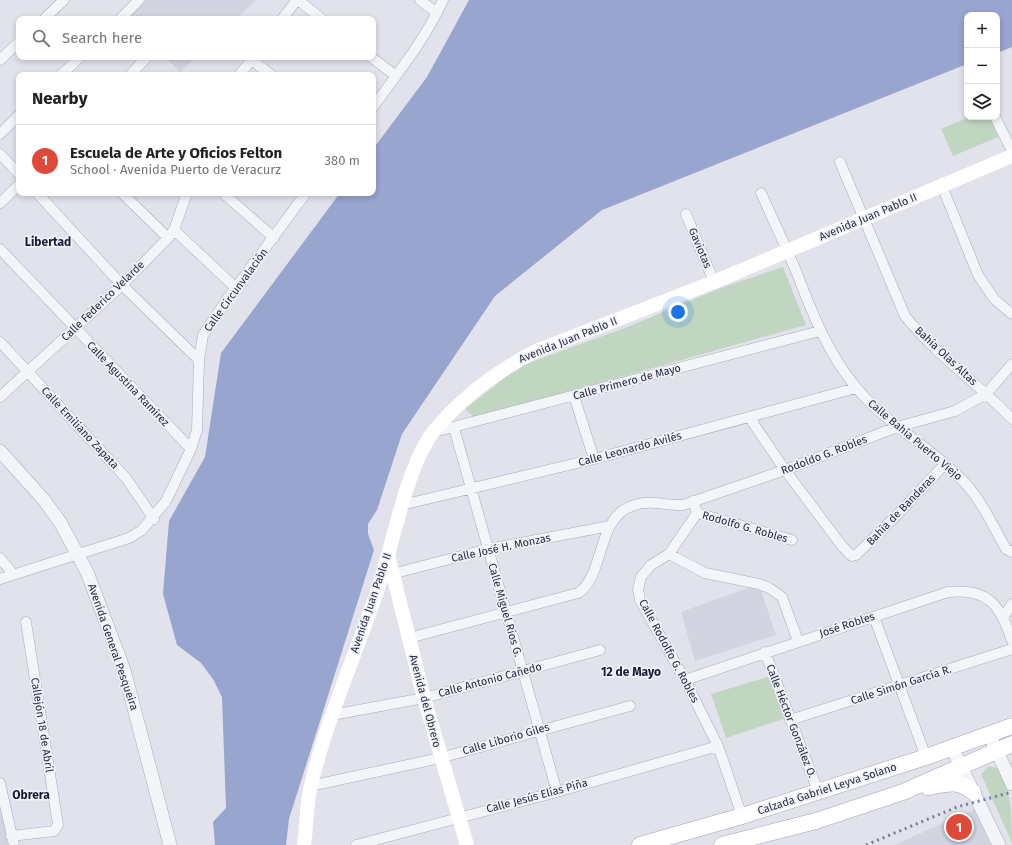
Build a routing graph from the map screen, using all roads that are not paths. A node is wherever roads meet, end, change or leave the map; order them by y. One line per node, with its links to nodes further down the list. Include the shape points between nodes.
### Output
1 (64, 0): 7 (street)
2 (139, 0): 8 (street)
3 (297, 0): 9 (street); 10 (street)
4 (420, 0): 6 (street)
5 (443, 0): 6 (street)
6 (437, 13): 22 (street)
7 (47, 16)
8 (123, 16)
9 (284, 16)
10 (318, 16)
11 (16, 45): 12 (street)
12 (0, 60)
13 (77, 60): 18 (street)
14 (143, 60): 19 (street)
15 (251, 60): 20 (street)
16 (255, 60): 21 (street)
17 (375, 60): 22 (street)
18 (64, 72)
19 (133, 72)
20 (241, 72)
21 (268, 72)
22 (396, 76): 23 (street)
23 (376, 103)
24 (16, 118): 26 (street)
25 (996, 120): 27 (street)
26 (0, 134)
27 (1012, 151)
28 (0, 154): 31 (street)
29 (1012, 156): 32 (main road, Avenida Juan Pablo II)
30 (840, 162): 42 (street, Bahía Olas Altas)
31 (16, 171)
32 (942, 186): 42 (main road, Avenida Juan Pablo II); 50 (street, via 978,275 995,300)
33 (16, 188): 40 (street)
34 (762, 193): 46 (street, Calle Bahía Puerto Viejo)
35 (40, 196): 48 (street)
36 (126, 196): 43 (street)
37 (186, 196): 43 (street, Calle Federico Velarde)
38 (226, 196): 44 (street)
39 (304, 196): 44 (street, Calle Circunvalación)
40 (0, 204)
41 (686, 214): 47 (street, Gaviotas)
42 (863, 219): 46 (main road, Avenida Juan Pablo II); 58 (street, Bahía Olas Altas, via 905,316 930,344)
43 (171, 234): 48 (street, Calle Federico Velarde); 49 (street)
44 (274, 238): 49 (street, Calle Circunvalación)
45 (0, 249): 51 (street, Calle Agustina Ramírez)
46 (787, 250): 47 (main road, Avenida Juan Pablo II); 52 (street, Calle Bahía Puerto Viejo)
47 (714, 282): 65 (main road, Avenida Juan Pablo II, via 536,351 509,365 465,399)
48 (122, 285): 51 (street, Calle Federico Velarde); 54 (street)
49 (236, 288): 54 (street, Calle Circunvalación, via 203,335)
50 (1012, 314)
51 (75, 329): 56 (street, Calle Federico Velarde); 66 (street, Calle Agustina Ramírez)
52 (820, 331): 57 (street, Calle Bahía Puerto Viejo); 59 (street, Calle Primero de Mayo)
53 (0, 342): 56 (street, Calle Emiliano Zapata)
54 (199, 360): 66 (street, Calle Circunvalación, via 197,430)
55 (1012, 364): 58 (street, Rodoldo G. Robles)
56 (28, 372): 60 (street, Calle Federico Velarde); 75 (street, Calle Emiliano Zapata, via 126,478)
57 (856, 388): 61 (street, Calle Leonardo Avilés); 63 (street, Calle Bahía Puerto Viejo)
58 (986, 394): 62 (street, Bahía Olas Altas); 63 (street, Rodoldo G. Robles, via 955,411)
59 (574, 396): 64 (street, Calle Primero de Mayo); 68 (street)
60 (0, 397)
61 (750, 417): 68 (street, Calle Leonardo Avilés); 70 (street)
62 (1012, 419)
63 (897, 427): 69 (street, Calle Bahía Puerto Viejo); 70 (street, Rodoldo G. Robles)
64 (454, 428): 65 (street, Calle Primero de Mayo); 71 (street, Calle Miguel Ríos G.)
65 (434, 432): 73 (main road, Avenida Juan Pablo II, via 420,456)
66 (191, 449): 75 (street, Calle Circunvalación, via 166,501)
67 (0, 451): 80 (street, Avenida General Pesqueira, via 52,511)
68 (594, 459): 71 (street, Calle Leonardo Avilés)
69 (945, 464): 70 (street, Bahía de Banderas, via 897,515 852,556); 79 (street, Calle Bahía Puerto Viejo, via 981,503 1006,549)
70 (785, 470): 72 (street, Rodoldo G. Robles)
71 (472, 488): 73 (street, Calle Leonardo Avilés); 78 (street, Calle Miguel Ríos G.)
72 (693, 501): 74 (street); 76 (street, Rodoldo G. Robles, via 673,506 650,502 633,505 621,511)
73 (402, 505): 84 (main road, Avenida Juan Pablo II, via 388,555)
74 (697, 513): 77 (street, Rodolfo G. Robles); 81 (street, Calle Rodolfo G. Robles)
75 (154, 519): 80 (street, Calle Circunvalación, via 129,538)
76 (610, 526): 78 (street, Calle José H. Monzas); 87 (street, via 587,586 583,590)
77 (792, 540)
78 (488, 549): 84 (street, Calle José H. Monzas); 87 (street, Calle Miguel Ríos G.)
79 (1012, 552)
80 (78, 554): 83 (street, Calle Circunvalación); 124 (street, Avenida General Pesqueira, via 124,670)
81 (669, 554): 92 (street, via 705,573 769,588 782,597); 98 (street, Calle Rodolfo G. Robles, via 651,565 641,577 638,589 640,600)
82 (0, 558): 83 (street)
83 (13, 574): 85 (street, Calle Circunvalación)
84 (387, 575): 91 (main road, Avenida del Obrero); 102 (main road, Avenida Juan Pablo II)
85 (0, 579)
86 (1012, 604): 88 (street)
87 (506, 612): 91 (street); 97 (street, Calle Miguel Ríos G.)
88 (1004, 616): 89 (street, José Robles, via 986,597 960,590); 93 (street)
89 (874, 617): 92 (street, José Robles); 99 (street)
90 (26, 622): 123 (street, Callejón 18 de Abril, via 58,825 54,831)
91 (409, 638): 100 (main road, Avenida del Obrero)
92 (798, 641): 96 (street, José Robles)
93 (1012, 641)
94 (1012, 649): 99 (street, Calle Simón García R.)
95 (600, 650): 97 (street, Calle Antonio Cañedo)
96 (765, 652): 98 (street, José Robles); 103 (street, Calle Héctor González O.)
97 (522, 672): 100 (street, Calle Antonio Cañedo); 105 (street, Calle Miguel Ríos G.)
98 (685, 680): 108 (street, Calle Rodolfo G. Robles)
99 (899, 685): 103 (street, Calle Simón García R.); 111 (street)
100 (424, 698): 102 (street, Calle Antonio Cañedo); 112 (main road, Avenida del Obrero)
101 (630, 706): 105 (street, Calle Liborio Giles)
102 (332, 715): 116 (main road, Avenida Juan Pablo II)
103 (790, 720): 117 (street, Calle Héctor González O.)
104 (1012, 726): 106 (main road, Calzada Gabriel Leyva Solano)
105 (539, 730): 112 (street, Calle Liborio Giles); 118 (street, Calle Miguel Ríos G.)
106 (989, 734): 109 (main road, Calzada Gabriel Leyva Solano); 110 (street)
107 (1012, 744): 110 (main road)
108 (718, 746): 118 (street, Calle Jesús Elías Piña); 121 (street, Calle Rodolfo G. Robles)
109 (952, 748): 111 (main road, Calzada Gabriel Leyva Solano); 113 (street)
110 (996, 750): 113 (main road); 115 (street)
111 (926, 757): 117 (main road, Calzada Gabriel Leyva Solano)
112 (440, 758): 116 (street, Calle Liborio Giles); 122 (main road, Avenida del Obrero)
113 (960, 766): 119 (main road); 120 (street)
114 (0, 783): 123 (street)
115 (1012, 784)
116 (310, 786): 125 (main road, Avenida Juan Pablo II)
117 (818, 791): 121 (main road, Calzada Gabriel Leyva Solano)
118 (557, 792): 122 (street, Calle Jesús Elías Piña)
119 (903, 792): 120 (main road, via 953,783 963,784); 129 (main road, via 816,821)
120 (973, 792): 130 (street)
121 (742, 816): 128 (main road, Calzada Gabriel Leyva Solano)
122 (458, 817): 126 (street, Calle Jesús Elías Piña); 127 (main road, Avenida del Obrero)
123 (12, 840)
124 (170, 845)
125 (304, 845)
126 (356, 845)
127 (467, 845)
128 (640, 845)
129 (722, 845)
130 (999, 845)

